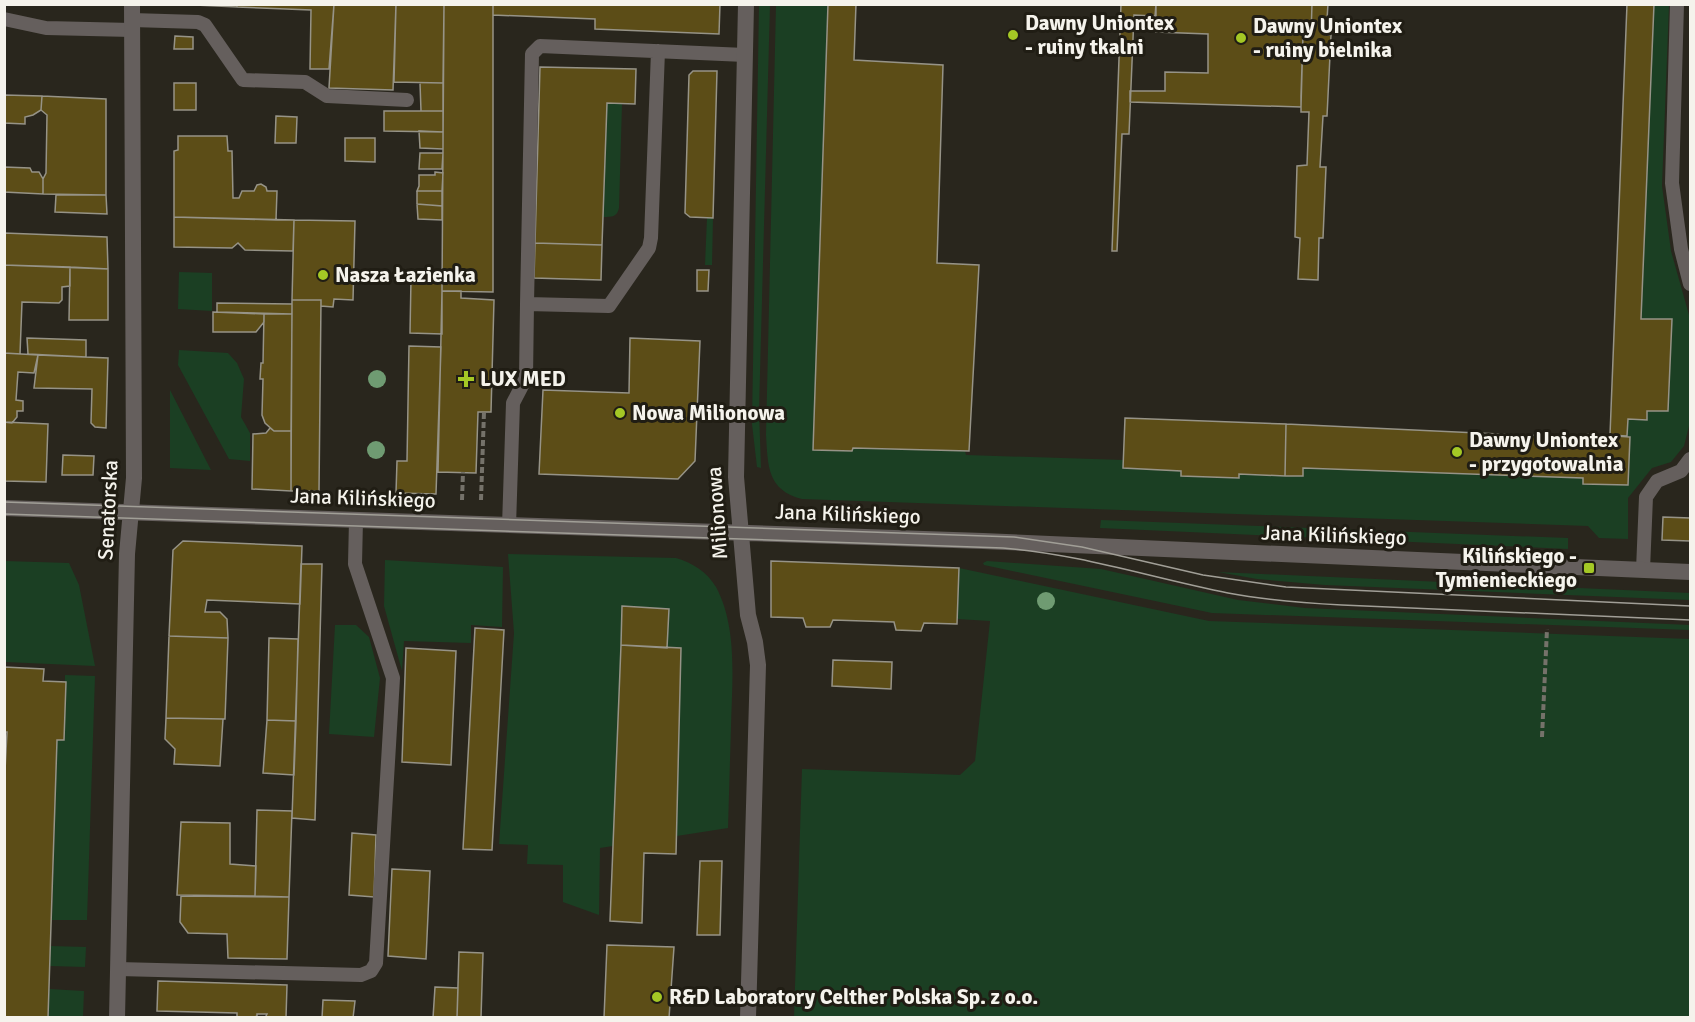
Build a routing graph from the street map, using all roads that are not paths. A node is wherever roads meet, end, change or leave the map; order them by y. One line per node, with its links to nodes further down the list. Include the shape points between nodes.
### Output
1 (746, 4): 6 (street, Milionowa)
2 (1677, 4): 8 (lane, via 1672,183)
3 (132, 18): 4 (lane, via 46,28); 7 (lane, via 205,25 243,80 305,82 327,96); 12 (street, Senatorska, via 134,478)
4 (4, 19)
5 (658, 51): 6 (lane); 9 (lane, via 649,248 609,306); 9 (lane, via 540,46 532,54)
6 (745, 54): 15 (street, Milionowa, via 736,477)
7 (407, 100)
8 (1690, 284)
9 (527, 304): 14 (lane, via 526,378 513,403)
10 (1690, 459): 16 (lane, via 1681,471 1657,481 1646,497)
11 (4, 508): 12 (street, Jana Kilińskiego)
12 (130, 513): 13 (street, Jana Kilińskiego); 18 (street, Senatorska)
13 (356, 520): 14 (street, Jana Kilińskiego); 18 (lane, via 355,564 393,678 376,963 371,971 361,975)
14 (509, 526): 15 (street, Jana Kilińskiego)
15 (740, 533): 16 (street, Jana Kilińskiego); 20 (street, Milionowa, via 748,615 758,665)
16 (1643, 570): 17 (street, Jana Kilińskiego)
17 (1690, 572)
18 (118, 969): 19 (street, Senatorska)
19 (117, 1017)
20 (748, 1017)

